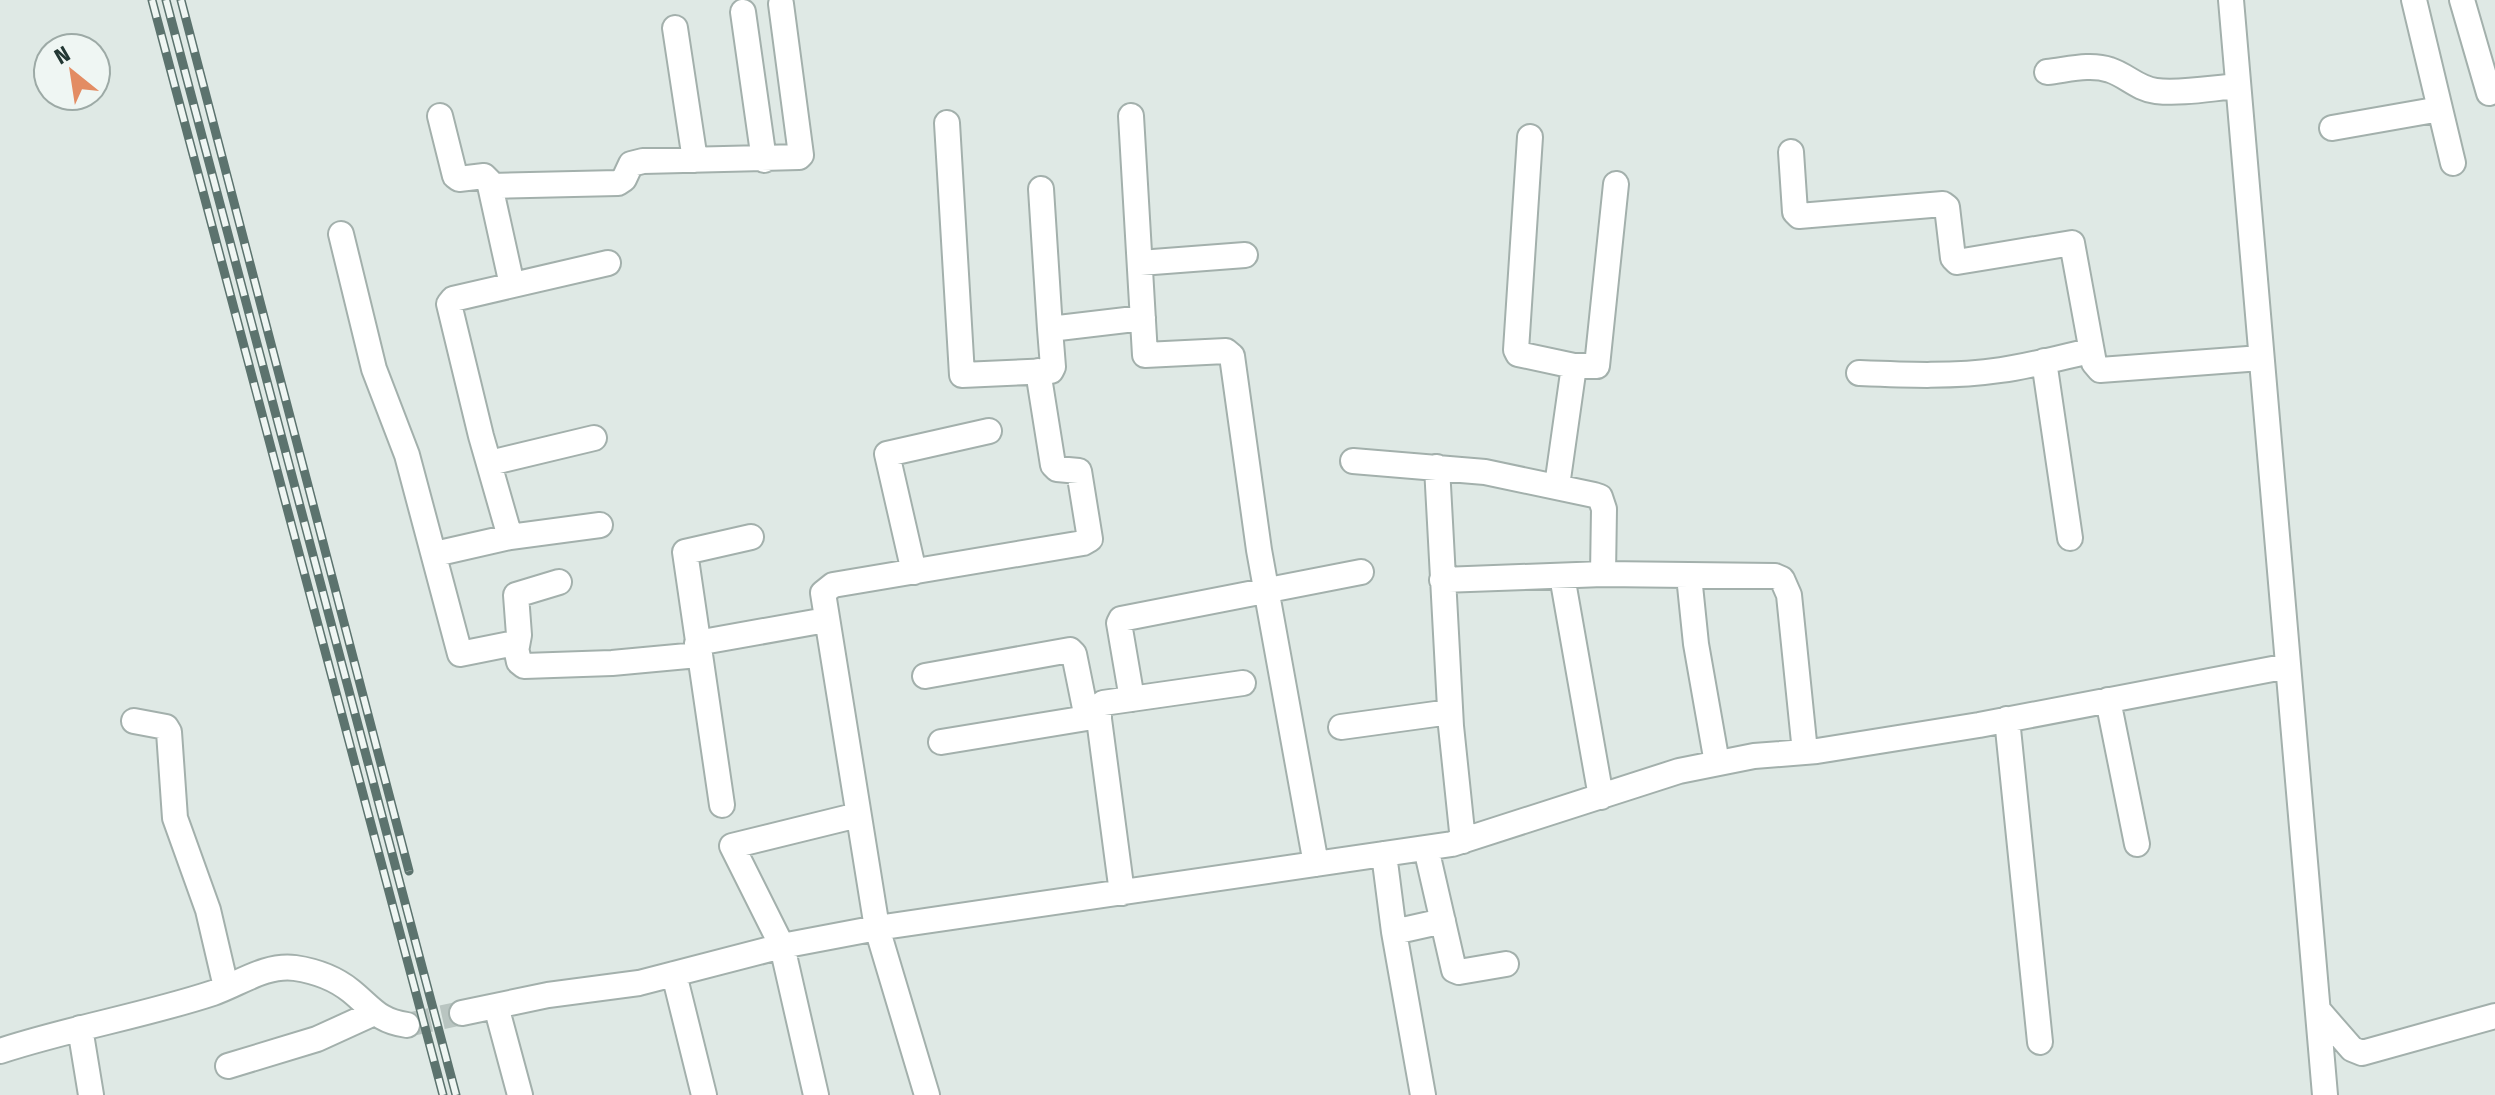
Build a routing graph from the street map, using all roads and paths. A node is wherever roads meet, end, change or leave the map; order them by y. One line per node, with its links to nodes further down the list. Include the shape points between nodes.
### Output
1 (2231, 0): 8 (street)
2 (2414, 0): 10 (street)
3 (2462, 0): 9 (street)
4 (781, 4): 18 (street, via 801,155)
5 (743, 12): 18 (street)
6 (675, 28): 17 (street)
7 (2047, 72): 8 (street, via 2102,68 2154,91)
8 (2238, 86): 31 (street)
9 (2489, 93)
10 (2440, 109): 14 (street); 19 (street)
11 (440, 116): 21 (street, via 455,176 484,176)
12 (1131, 116): 26 (street)
13 (947, 123): 34 (street, via 961,373)
14 (2332, 128)
15 (1530, 137): 33 (street, via 1516,351)
16 (1791, 152): 30 (street, via 1799,216 1943,204 1957,262 2072,243)
17 (695, 160): 18 (street); 21 (street, via 636,162 618,183)
18 (764, 160)
19 (2453, 163)
20 (1616, 184): 33 (street, via 1597,366)
21 (490, 186): 27 (street)
22 (1041, 189): 29 (street)
23 (341, 234): 46 (street, via 374,369 407,455)
24 (1245, 255): 26 (street)
25 (608, 263): 27 (street)
26 (1140, 263): 28 (street)
27 (512, 285): 39 (street, via 449,304)
28 (1143, 318): 29 (street); 54 (street, via 1146,356 1226,351 1232,356)
29 (1050, 329): 34 (street, via 1053,367)
30 (2091, 351): 31 (street, via 2100,370); 32 (street)
31 (2261, 358): 58 (street)
32 (2044, 361): 35 (street, via 1968,374); 45 (street)
33 (1574, 366): 41 (street)
34 (1038, 371): 47 (street, via 1053,465 1079,471 1090,539)
35 (1859, 373)
36 (989, 431): 47 (street, via 887,454)
37 (594, 438): 39 (street)
38 (1353, 461): 40 (street)
39 (490, 463): 43 (street)
40 (1437, 467): 41 (street); 52 (street)
41 (1557, 486): 49 (street, via 1600,497)
42 (600, 525): 43 (street)
43 (510, 537): 46 (street)
44 (751, 537): 57 (street, via 685,552)
45 (2070, 538)
46 (435, 554): 56 (street, via 460,654)
47 (914, 572): 55 (street, via 833,585 823,593)
48 (1361, 572): 54 (street)
49 (1603, 574): 50 (street); 51 (street)
50 (1562, 576): 52 (street); 71 (street)
51 (1689, 576): 69 (street, via 1775,576 1787,585); 70 (street)
52 (1442, 580): 63 (street)
53 (559, 582): 56 (street, via 516,595)
54 (1266, 589): 61 (street, via 1121,619); 78 (street)
55 (826, 620): 57 (street); 73 (street)
56 (517, 646): 57 (street, via 524,666 612,663)
57 (698, 649): 72 (street)
58 (2288, 666): 62 (street); 88 (street)
59 (925, 676): 64 (street, via 1070,650)
60 (1243, 683): 61 (street)
61 (1132, 699): 64 (street, via 1101,703)
62 (2108, 700): 65 (street); 75 (street)
63 (1450, 712): 67 (street); 74 (street)
64 (1093, 718): 68 (street); 79 (street)
65 (2007, 719): 69 (street); 94 (street)
66 (134, 721): 86 (street, via 169,732 175,818 208,910)
67 (1341, 727)
68 (941, 742)
69 (1805, 752): 70 (street)
70 (1717, 763): 71 (street)
71 (1601, 797): 74 (street)
72 (722, 805)
73 (858, 815): 81 (street); 83 (street, via 732,846)
74 (1463, 841): 76 (street)
75 (2137, 844)
76 (1426, 848): 77 (street); 80 (street)
77 (1384, 854): 78 (street); 82 (street)
78 (1316, 864): 79 (street)
79 (1122, 893): 81 (street)
80 (1443, 921): 82 (street); 84 (street, via 1455,972)
81 (877, 928): 83 (street); 101 (street)
82 (1394, 932): 102 (street)
83 (782, 946): 85 (street); 100 (street)
84 (1506, 964)
85 (674, 974): 87 (street); 99 (street)
86 (226, 987): 89 (street, via 262,972 292,968 325,975); 93 (street)
87 (496, 1006): 90 (street); 98 (street)
88 (2318, 1010): 91 (street, via 2352,1049 2362,1053); 103 (street)
89 (374, 1013): 92 (street); 96 (street, via 317,1039)
90 (462, 1013)
91 (2495, 1016)
92 (407, 1025)
93 (80, 1028): 95 (street); 97 (street)
94 (2040, 1042)
95 (0, 1051)
96 (228, 1066)
97 (91, 1095)
98 (520, 1095)
99 (704, 1095)
100 (816, 1095)
101 (927, 1095)
102 (1423, 1095)
103 (2325, 1095)

